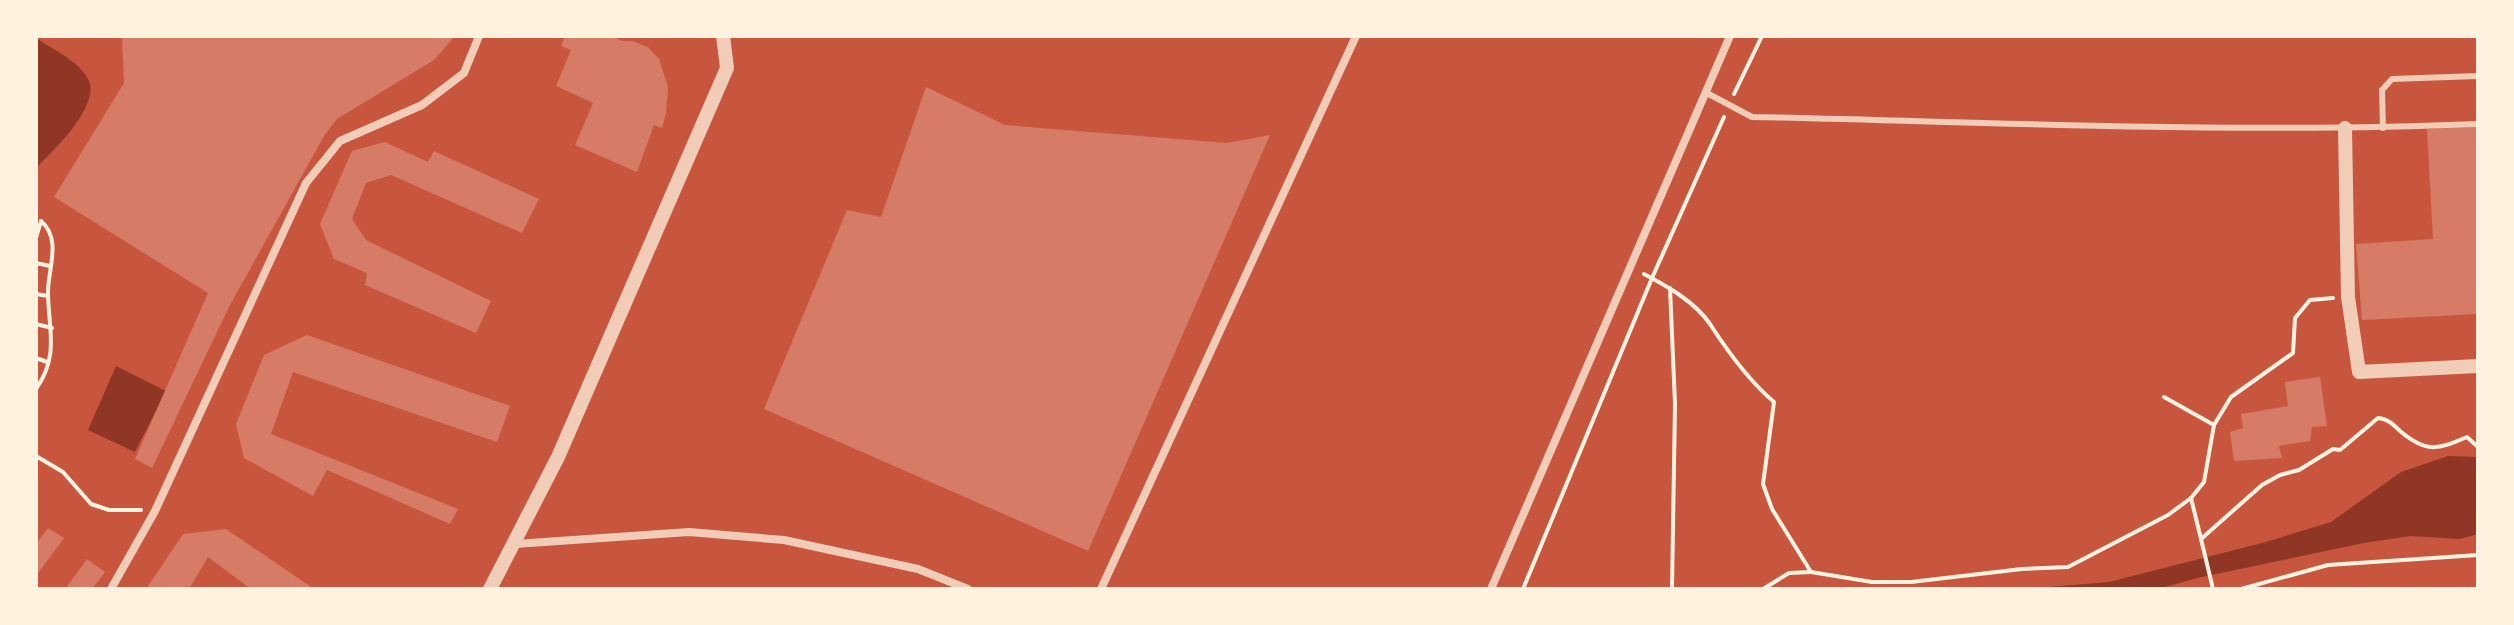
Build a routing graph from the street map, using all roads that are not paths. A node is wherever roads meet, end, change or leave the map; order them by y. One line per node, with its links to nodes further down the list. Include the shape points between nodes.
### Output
1 (479, 36): 12 (street, via 464,73 422,105 340,141 306,183 155,511)
2 (723, 36): 11 (street, via 727,68)
3 (1356, 36): 15 (street)
4 (1730, 36): 6 (street)
5 (2478, 76): 9 (lane, via 2392,79 2382,90)
6 (1705, 92): 8 (lane, via 1752,117); 16 (street)
7 (2478, 124): 9 (lane)
8 (2345, 128): 9 (lane); 10 (street, via 2348,297 2359,372)
9 (2383, 128)
10 (2478, 366)
11 (515, 544): 13 (street); 14 (street, via 689,532 784,540 918,569)
12 (111, 589)
13 (490, 589)
14 (968, 589)
15 (1101, 589)
16 (1491, 589)

